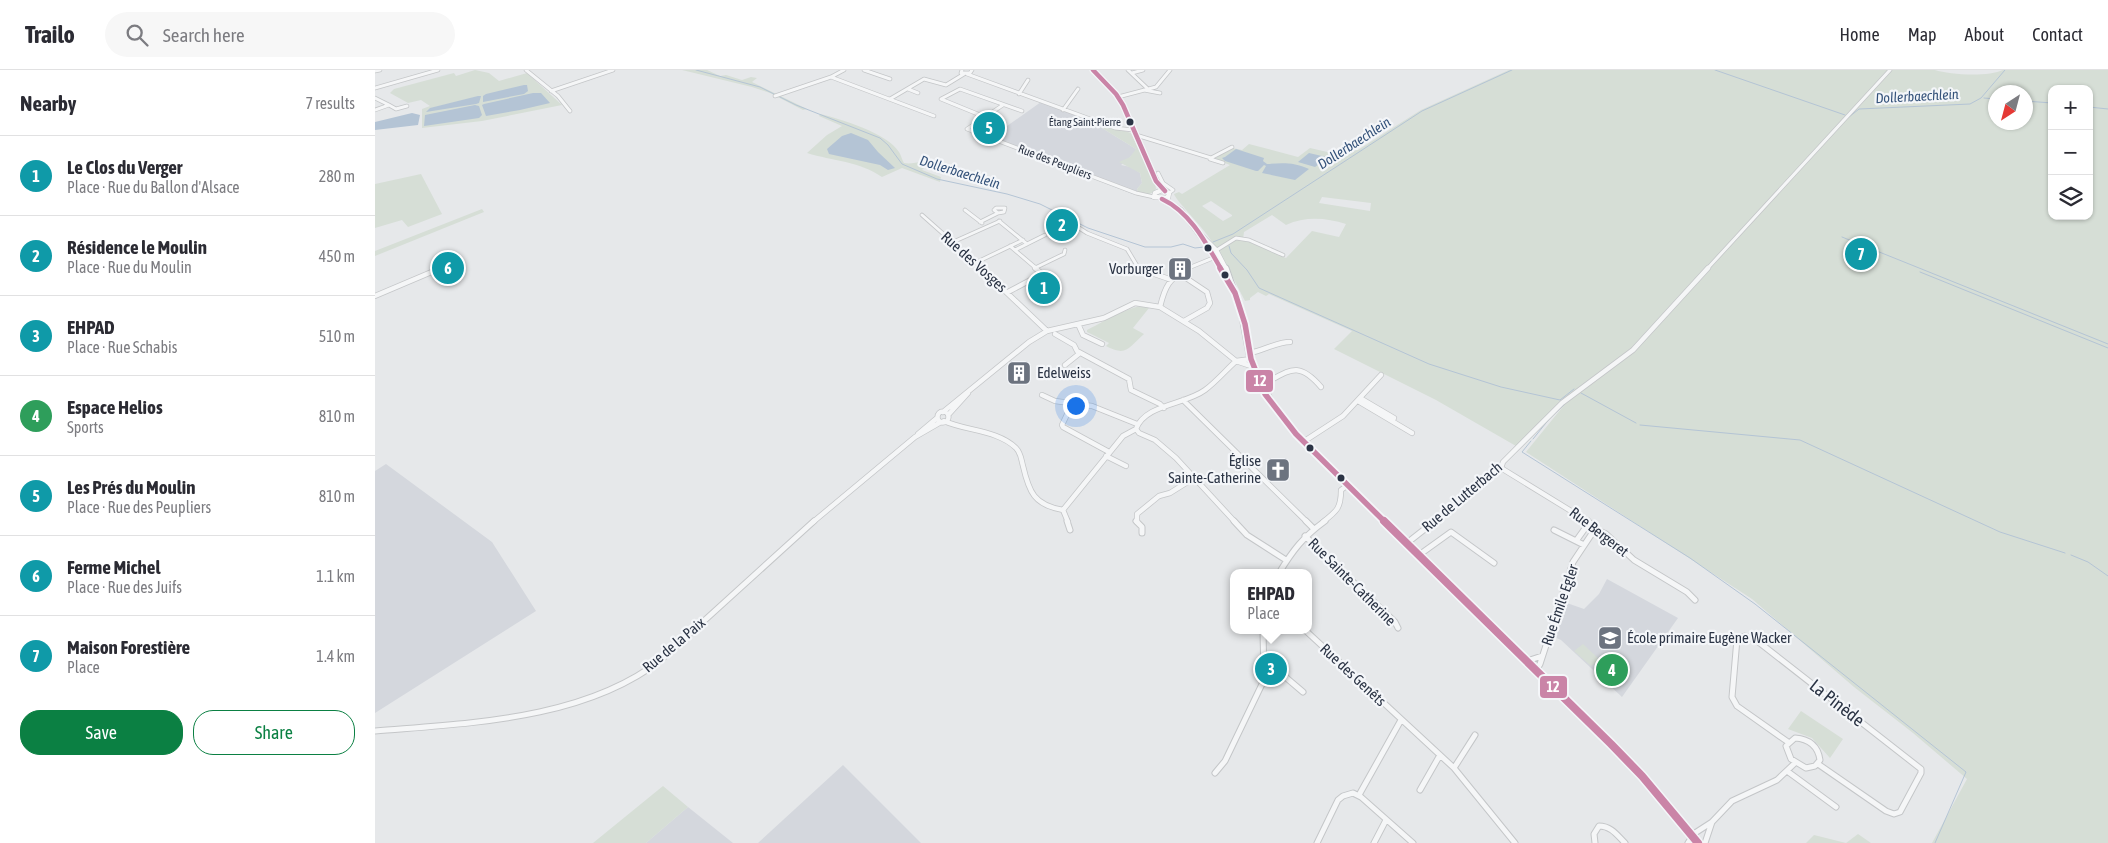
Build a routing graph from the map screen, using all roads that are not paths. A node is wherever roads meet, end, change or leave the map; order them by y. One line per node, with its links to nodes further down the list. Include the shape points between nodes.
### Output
1 (380, 70): 13 (street)
2 (438, 70): 21 (street)
3 (535, 70): 14 (street)
4 (613, 70): 27 (street)
5 (844, 70): 17 (street)
6 (864, 70): 19 (street)
7 (972, 70): 15 (street)
8 (1093, 70): 32 (main road)
9 (1128, 70): 16 (street)
10 (1143, 70): 16 (street)
11 (1170, 70): 24 (street, via 1158,85)
12 (1890, 70): 109 (street, Rue de Lutterbach, via 1633,350 1561,403 1503,462)
13 (375, 71)
14 (527, 71): 27 (street)
15 (962, 72): 23 (street, via 946,85 927,78); 30 (street)
16 (1132, 73): 24 (street)
17 (831, 77): 31 (street); 34 (street)
18 (392, 78): 21 (street)
19 (890, 79)
20 (1028, 80): 30 (street)
21 (395, 82): 22 (street)
22 (375, 88)
23 (908, 89): 28 (street); 34 (street)
24 (1148, 89): 26 (street)
25 (1078, 90): 39 (street)
26 (1143, 90): 29 (street); 32 (street)
27 (551, 92): 40 (street)
28 (918, 93)
29 (1159, 93)
30 (1019, 94): 39 (street)
31 (777, 95)
32 (1118, 97): 44 (main road)
33 (375, 98): 35 (street)
34 (889, 100): 42 (street)
35 (389, 105): 37 (street, via 396,109); 38 (street)
36 (1003, 105): 41 (street); 43 (street); 43 (street, via 960,89 941,99)
37 (407, 106)
38 (375, 110)
39 (1063, 110): 44 (street, via 1115,128)
40 (569, 111)
41 (1021, 112)
42 (933, 116)
43 (985, 117): 52 (street, Rue des Peupliers, via 967,129 1144,196)
44 (1133, 130): 45 (main road)
45 (1136, 135): 47 (street); 50 (main road)
46 (1232, 147): 47 (street, via 1215,157)
47 (1207, 157): 48 (street)
48 (1223, 163)
49 (1158, 173): 51 (street, via 1163,183 1173,190)
50 (1157, 181): 51 (main road); 52 (main road)
51 (1167, 193): 52 (main road); 53 (main road); 54 (main road)
52 (1155, 194): 53 (main road)
53 (1162, 200): 54 (main road)
54 (1175, 205): 68 (main road)
55 (965, 210): 58 (street)
56 (921, 216): 63 (street, Rue des Vosges)
57 (1000, 221): 58 (street, via 996,214); 60 (street); 62 (street)
58 (980, 222): 60 (street)
59 (1076, 226): 74 (street, via 1127,249 1138,269)
60 (986, 227): 63 (street)
61 (1045, 235): 64 (street)
62 (1023, 240): 64 (street); 65 (street)
63 (953, 242): 70 (street, Rue des Vosges)
64 (1027, 244): 66 (street)
65 (1010, 246): 66 (street); 70 (street)
66 (1015, 250): 72 (street)
67 (1065, 250): 72 (street, via 1064,254)
68 (1215, 254): 69 (street, via 1230,240 1241,238); 73 (street); 86 (main road, via 1230,277 1245,324)
69 (1283, 255)
70 (975, 262): 75 (street, Rue des Vosges)
71 (448, 265): 76 (street)
72 (1035, 268): 75 (street, via 1042,274)
73 (1180, 274): 74 (street); 79 (street, via 1207,292 1210,303)
74 (1172, 280): 77 (street)
75 (1007, 292): 81 (street, Rue des Vosges)
76 (375, 296)
77 (1160, 307): 78 (street, via 1135,303); 79 (street)
78 (1105, 318): 80 (street); 82 (street)
79 (1184, 321): 87 (street)
80 (1079, 326): 82 (street); 84 (street, via 1083,335)
81 (1047, 331): 82 (street); 91 (street)
82 (1054, 332): 85 (street)
83 (1290, 342): 86 (street, via 1282,342)
84 (1102, 344)
85 (1080, 353): 88 (street); 98 (street, via 1129,379 1130,389)
86 (1250, 356): 87 (street); 89 (main road)
87 (1235, 361): 89 (street); 96 (street, via 1204,391)
88 (1065, 365)
89 (1254, 367): 92 (main road)
90 (1381, 375): 95 (street)
91 (976, 385): 99 (street); 100 (street)
92 (1261, 385): 93 (street, via 1290,369 1302,372); 106 (main road)
93 (1321, 387)
94 (1042, 395): 97 (street)
95 (1359, 399): 101 (street); 105 (street); 106 (street, via 1343,416)
96 (1183, 400): 98 (street); 114 (street)
97 (1072, 404): 103 (street, via 1092,406); 107 (street, via 1063,428)
98 (1164, 408): 103 (street)
99 (943, 412): 100 (street); 102 (street)
100 (949, 416): 102 (street); 104 (street)
101 (1394, 418)
102 (940, 420): 104 (street); 136 (street, Rue de la Paix, via 915,437 767,562 678,645 622,685 537,711)
103 (1136, 426): 107 (street); 110 (street, via 1139,433 1155,440)
104 (955, 427): 112 (street, via 999,438 1015,446 1034,498 1046,507)
105 (1412, 433)
106 (1303, 442): 111 (main road)
107 (1108, 454): 108 (street); 112 (street)
108 (1126, 466)
109 (1501, 468): 113 (street, Rue Bergeret, via 1571,509); 120 (street, Rue de Lutterbach, via 1494,469)
110 (1194, 478): 117 (street, via 1159,496 1137,514 1136,521); 123 (street, via 1247,535)
111 (1348, 484): 114 (street, via 1341,490 1337,511); 120 (main road)
112 (1063, 510): 115 (street)
113 (1593, 527): 119 (street, via 1586,527); 121 (street, Rue Émile Egler); 126 (street, Rue Bergeret, via 1606,534 1634,560)
114 (1313, 528): 118 (street)
115 (1070, 530)
116 (1554, 530): 119 (street)
117 (1142, 533)
118 (1305, 536): 123 (street); 127 (street, Rue Sainte-Catherine)
119 (1576, 541): 121 (street)
120 (1407, 544): 122 (main road)
121 (1584, 545): 130 (street, Rue Émile Egler, via 1573,562)
122 (1419, 555): 124 (street, via 1451,532); 132 (main road)
123 (1286, 560): 125 (street)
124 (1495, 563)
125 (1281, 569)
126 (1695, 600)
127 (1399, 628)
128 (1263, 634): 131 (street)
129 (1309, 634): 135 (street, Rue des Genêts)
130 (1542, 656): 132 (street, Rue Émile Egler); 133 (street, Rue Émile Egler)
131 (1263, 661): 134 (street); 144 (street, via 1261,689 1225,760)
132 (1527, 661): 133 (main road)
133 (1536, 670): 150 (main road, via 1642,776)
134 (1303, 692)
135 (1401, 720): 139 (street, Rue des Genêts); 146 (street)
136 (375, 731)
137 (1475, 735): 142 (street)
138 (1788, 742): 140 (street, via 1787,750); 141 (street, via 1799,738 1809,742 1819,755); 141 (street, La Pinède, via 1737,706 1733,697 1737,640 1745,636 1756,640 1917,766 1921,773 1900,812 1894,814)
139 (1439, 755): 142 (street, Rue des Genêts); 145 (street)
140 (1795, 763): 141 (street, via 1806,768); 143 (street)
141 (1819, 764)
142 (1454, 768): 154 (street, Rue des Genêts)
143 (1787, 771): 147 (street); 149 (street, via 1777,780 1732,801)
144 (1215, 773)
145 (1420, 790)
146 (1359, 795): 148 (street); 151 (street, via 1353,793 1339,798)
147 (1836, 807)
148 (1386, 820): 152 (street); 153 (street)
149 (1712, 822): 150 (street); 158 (street)
150 (1690, 840): 157 (main road)
151 (1317, 843)
152 (1374, 843)
153 (1413, 843)
154 (1515, 843)
155 (1595, 843): 156 (street, via 1594,834 1599,826 1605,825)
156 (1625, 843)
157 (1698, 843)
158 (1705, 843)

